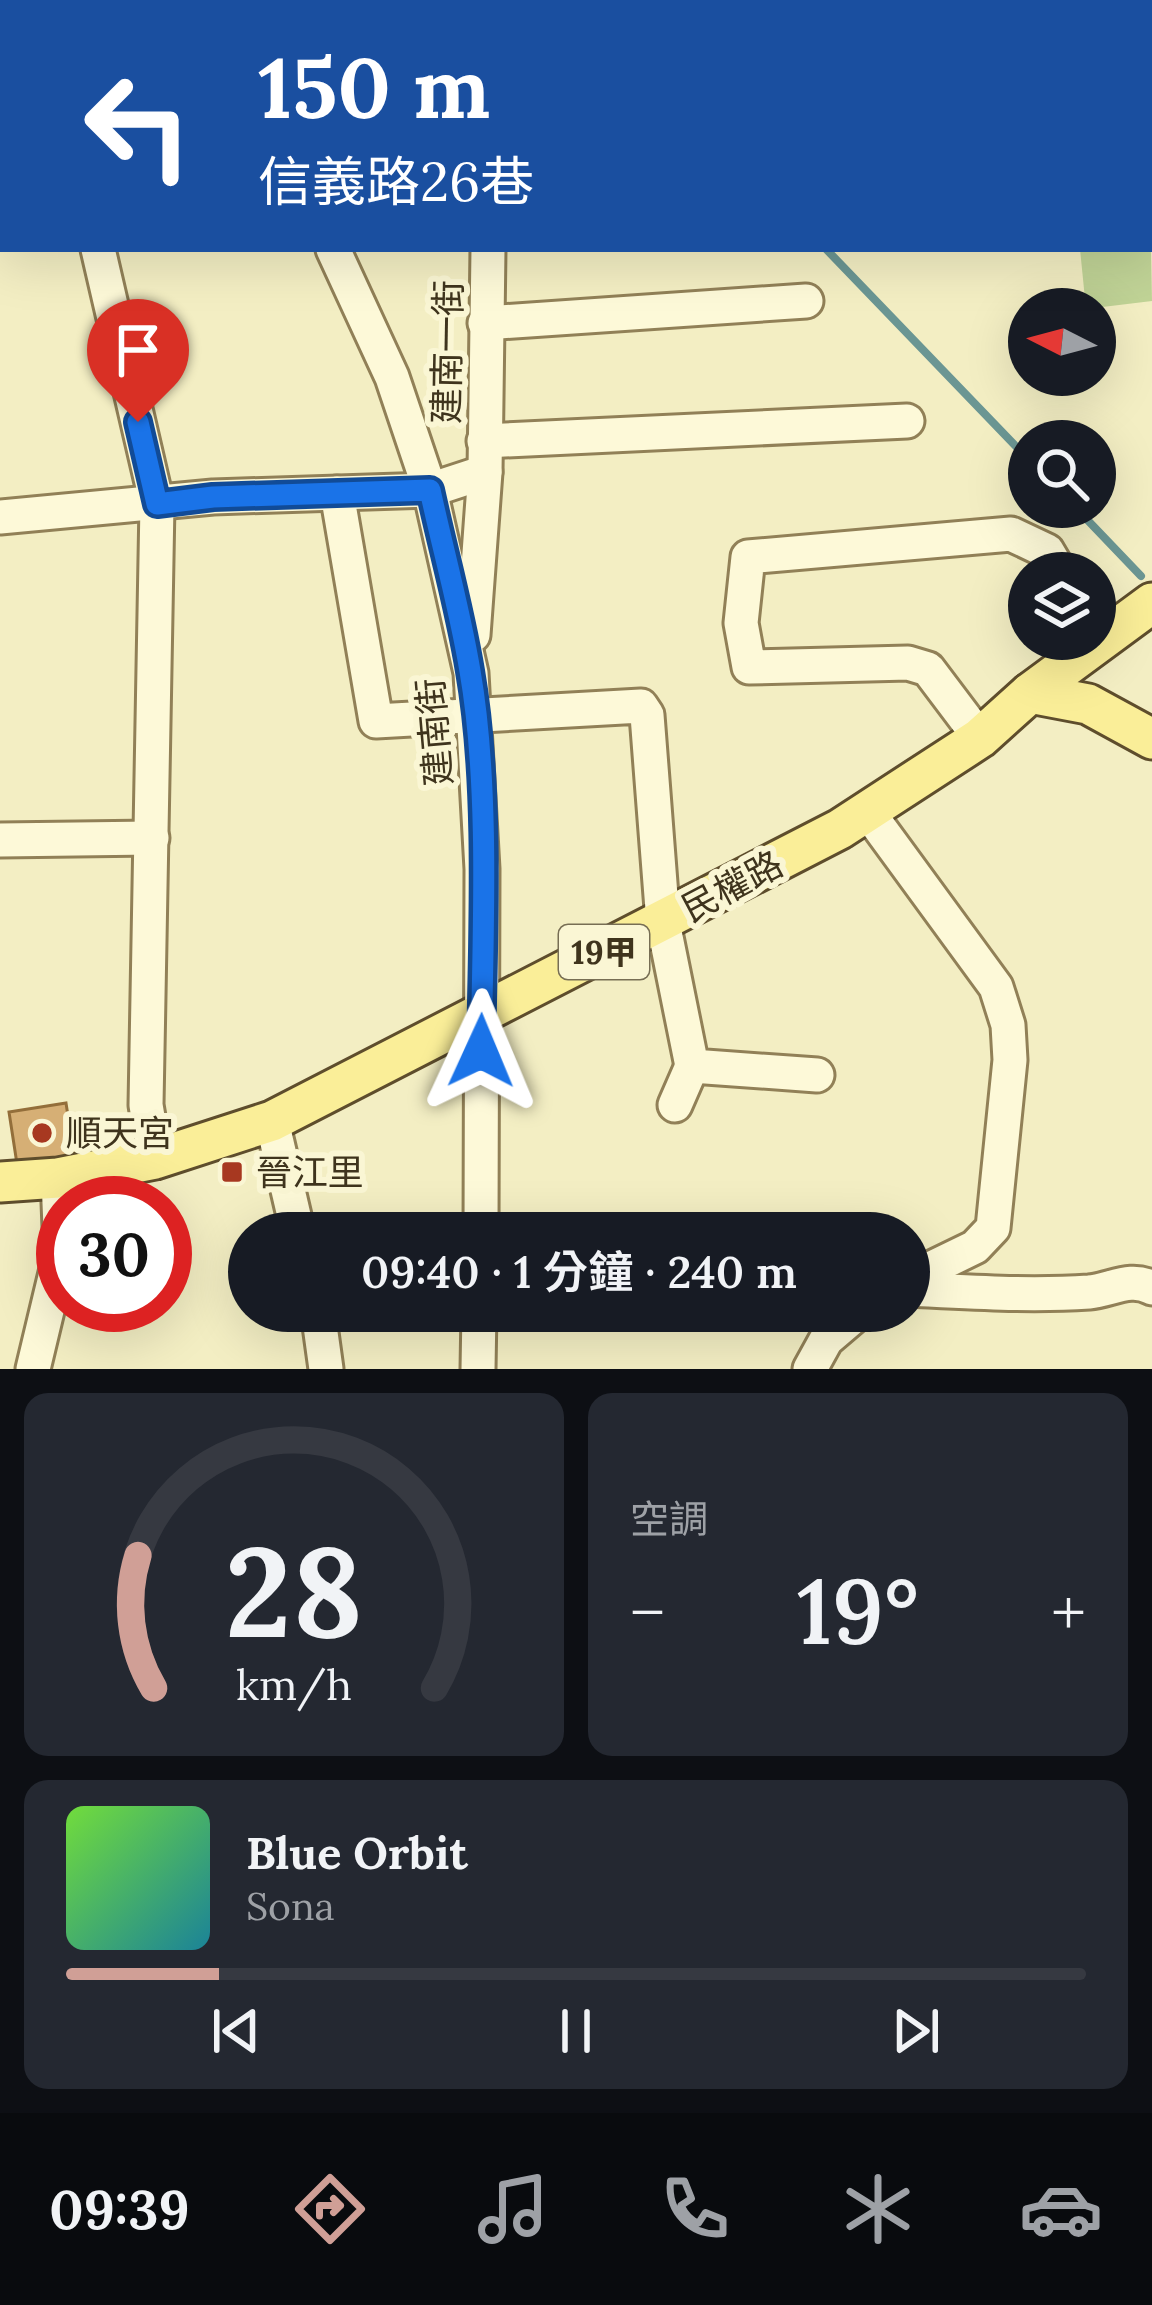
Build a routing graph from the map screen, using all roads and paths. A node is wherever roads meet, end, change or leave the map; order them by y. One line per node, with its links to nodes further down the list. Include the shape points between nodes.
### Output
1 (99, 252): 10 (street)
2 (334, 252): 8 (street, 建南街, via 392,377)
3 (488, 252): 5 (street, 建南一街)
4 (806, 301): 5 (street)
5 (485, 323): 7 (street, 建南一街)
6 (907, 421): 7 (street)
7 (484, 456): 8 (street); 16 (street, 建南一街)
8 (430, 490): 9 (street); 16 (street, 建南街)
9 (337, 493): 10 (street); 18 (street, via 376,721)
10 (157, 504): 11 (street); 22 (street)
11 (0, 517)
12 (1048, 552): 19 (street, via 1011,534 748,557 740,622 749,668 908,663 928,670)
13 (1152, 603): 14 (main road, 民權路 / 19甲)
14 (1116, 625)
15 (1070, 660): 17 (main road, 民權路 / 19甲)
16 (471, 673): 18 (street, 建南街)
17 (1030, 694): 19 (main road, 民權路 / 19甲); 20 (main road, via 1088,704)
18 (476, 718): 24 (street, via 641,706); 25 (street, 建南街)
19 (980, 738): 21 (main road, 民權路 / 19甲)
20 (1152, 739)
21 (868, 812): 24 (main road, 民權路 / 19甲); 36 (street, via 996,987 1008,1025 993,1228)
22 (152, 838): 23 (street); 30 (street, via 146,1106)
23 (0, 839)
24 (663, 922): 25 (main road, 民權路 / 19甲); 26 (street)
25 (482, 1012): 29 (main road, 民權路 / 19甲); 35 (street, 建南街)
26 (692, 1066): 27 (street); 28 (street)
27 (817, 1075)
28 (676, 1105)
29 (272, 1121): 30 (main road, 民權路 / 19甲); 34 (street)
30 (155, 1159): 31 (main road, 民權路 / 19甲)
31 (68, 1176)
32 (36, 1180): 33 (main road, 民權路 / 19甲)
33 (0, 1182)
34 (293, 1212)
35 (481, 1212)
36 (930, 1270)
37 (1152, 1288): 38 (street, via 1136,1281 1032,1294)
38 (930, 1290)
39 (42, 1332): 43 (street)
40 (321, 1332): 44 (street)
41 (479, 1332): 45 (street)
42 (835, 1332): 46 (street)
43 (33, 1369)
44 (326, 1369)
45 (478, 1369)
46 (810, 1369)

